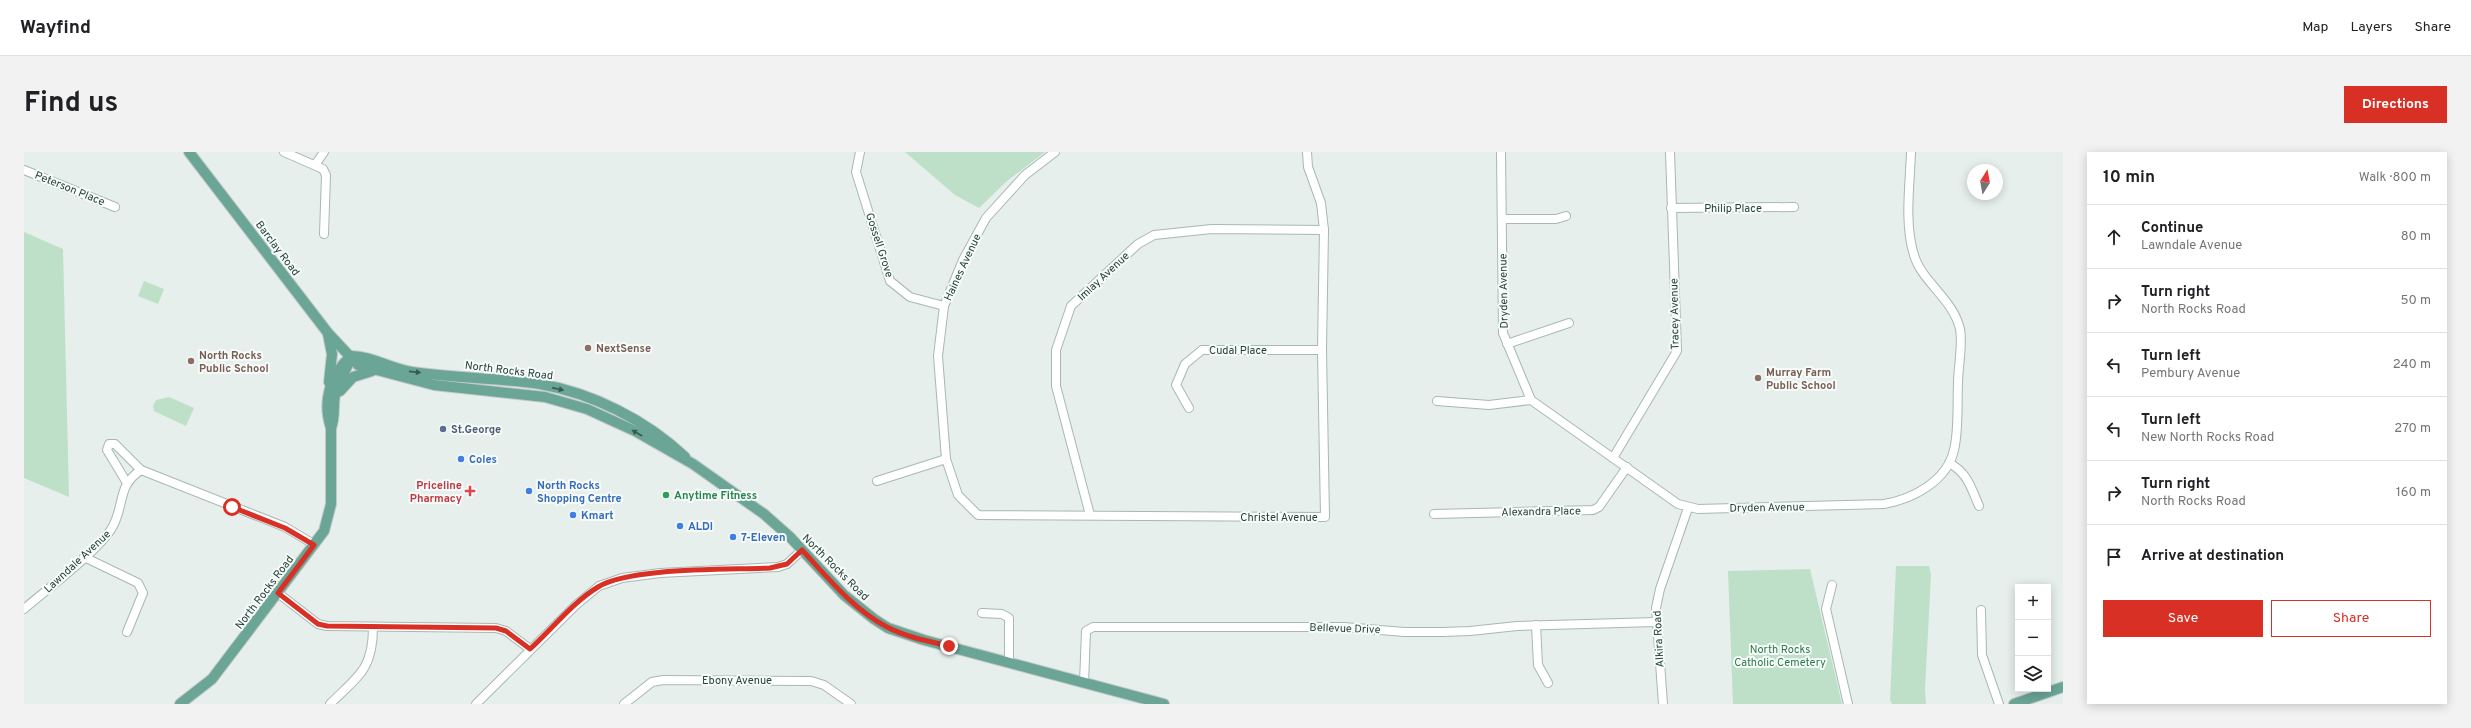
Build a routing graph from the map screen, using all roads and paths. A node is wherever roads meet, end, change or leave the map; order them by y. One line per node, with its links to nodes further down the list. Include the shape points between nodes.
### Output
1 (189, 152): 21 (main road, Barclay Road)
2 (284, 152): 10 (street)
3 (324, 152): 10 (street)
4 (860, 152): 19 (street, Gossell Grove, via 856,172 890,281 910,297)
5 (1055, 152): 19 (street, Haines Avenue, via 1025,175 986,218 963,260)
6 (1307, 152): 17 (street, Christel Avenue, via 1308,167 1321,203)
7 (1501, 152): 16 (street, Dryden Avenue)
8 (1670, 152): 14 (street, Tracey Avenue)
9 (1911, 152): 34 (street, Dryden Avenue, via 1910,230 1914,256 1951,308 1960,329 1956,441)
10 (315, 165): 18 (street, via 323,169 328,181)
11 (24, 170): 12 (street, Peterson Place)
12 (115, 207)
13 (1794, 207): 14 (street, Philip Place)
14 (1671, 208): 32 (street, Tracey Avenue, via 1676,351)
15 (1566, 216): 16 (street, via 1556,219)
16 (1502, 219): 22 (street, Dryden Avenue, via 1503,333)
17 (1324, 230): 23 (street, Christel Avenue); 43 (street, Imlay Avenue, via 1212,229 1154,235 1138,244 1071,306 1056,350 1056,386)
18 (324, 234)
19 (944, 306): 33 (street, Haines Avenue, via 938,356)
20 (1568, 323): 22 (street)
21 (328, 332): 24 (main road, Barclay Road); 26 (main road, via 332,354)
22 (1508, 344): 27 (street, Dryden Avenue)
23 (1322, 350): 30 (street, Cudal Place, via 1202,350 1185,364 1176,385); 43 (street, Christel Avenue, via 1325,517)
24 (351, 356): 25 (main road, North Rocks Road, via 358,365); 26 (main road, North Rocks Road, via 337,370); 29 (main road, North Rocks Road, via 348,368 336,390); 35 (main road, North Rocks Road, one-way to 35, via 364,356 388,367 412,372 525,382 569,391 605,404 639,423 674,446)
25 (374, 371): 29 (main road, via 359,374 347,382); 35 (main road, North Rocks Road, one-way to 25, via 635,431 574,404 528,394 434,385)
26 (329, 386): 31 (main road, North Rocks Road, via 327,417)
27 (1532, 400): 28 (street, via 1489,405); 32 (street, Dryden Avenue)
28 (1438, 401)
29 (335, 402): 31 (main road, North Rocks Road)
30 (1189, 408)
31 (331, 428): 44 (main road, North Rocks Road, via 330,514 324,531)
32 (1613, 458): 36 (street, Dryden Avenue)
33 (946, 459): 38 (street); 43 (street, Christel Avenue, via 958,495 978,515)
34 (1949, 463): 40 (street, via 1962,471 1967,478); 41 (street, Dryden Avenue, via 1934,481 1920,492 1901,501 1884,504)
35 (693, 464): 45 (main road, North Rocks Road, via 764,514)
36 (1627, 467): 41 (street, Dryden Avenue, via 1678,504); 42 (street, Alexandra Place, via 1599,507 1593,510)
37 (141, 470): 39 (street, Lawndale Avenue, via 129,478); 39 (street, via 114,444 109,444 108,450); 44 (street, via 285,528)
38 (877, 481)
39 (127, 483): 46 (street, Lawndale Avenue, via 113,526)
40 (1979, 506)
41 (1688, 508): 52 (street, Alkira Road, via 1660,589)
42 (1434, 514)
43 (1090, 515)
44 (314, 545): 48 (main road, North Rocks Road)
45 (802, 550): 56 (street, via 787,564 770,568 660,573 611,581 589,594); 57 (main road, North Rocks Road, via 844,594 874,620 888,628 908,636)
46 (84, 557): 49 (street, Lawndale Avenue); 55 (street, via 138,583 142,593)
47 (1832, 585): 68 (street, via 1826,609)
48 (278, 593): 54 (street, via 318,624); 61 (main road, North Rocks Road, via 212,679)
49 (24, 610)
50 (1981, 610): 69 (street, via 1982,655)
51 (982, 613): 57 (street, via 1002,614 1009,618)
52 (1656, 622): 53 (street, Bellevue Drive); 67 (street, Alkira Road)
53 (1536, 625): 58 (street, Bellevue Drive, via 1443,632 1344,627 1093,627 1086,631); 59 (street, via 1538,665)
54 (373, 627): 56 (street, via 496,628 506,631); 62 (street, via 369,662)
55 (127, 632)
56 (530, 649): 63 (street)
57 (1009, 662): 58 (main road, North Rocks Road)
58 (1084, 683): 66 (main road, North Rocks Road)
59 (1548, 683)
60 (2063, 687): 70 (main road)
61 (180, 704)
62 (330, 704)
63 (476, 704)
64 (624, 704): 65 (street, Ebony Avenue, via 652,682 811,680 824,685)
65 (851, 704)
66 (1164, 704)
67 (1662, 704)
68 (1848, 704)
69 (1999, 704)
70 (2014, 704)

